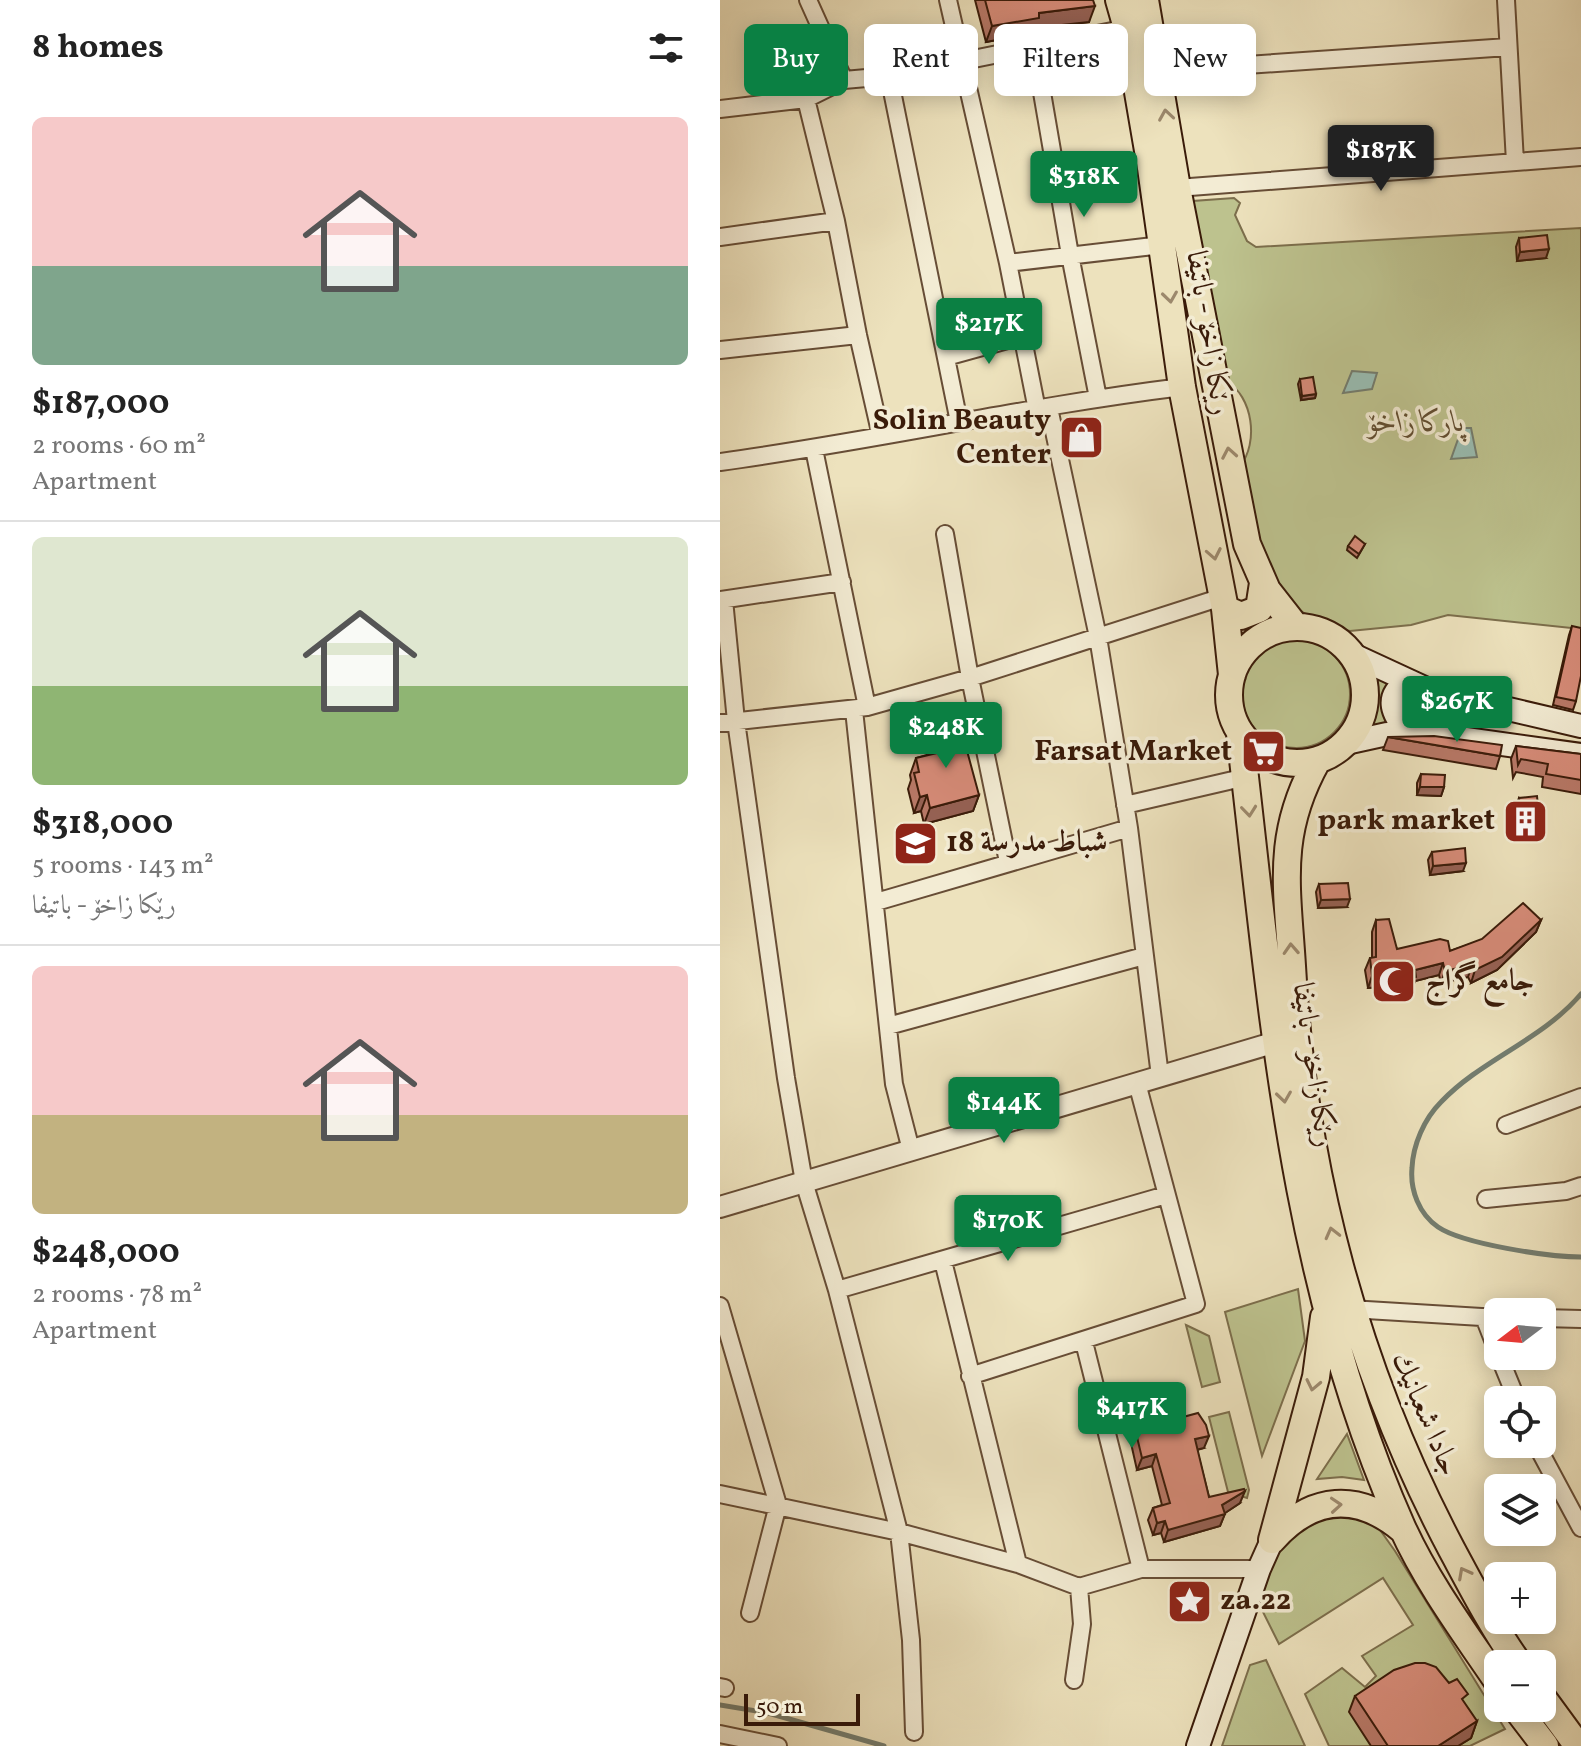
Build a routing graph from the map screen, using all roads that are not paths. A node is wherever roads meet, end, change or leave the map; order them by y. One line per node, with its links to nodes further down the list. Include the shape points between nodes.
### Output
1 (808, 0): 6 (street)
2 (948, 0): 7 (street)
3 (1119, 0): 8 (highway, رێکا زاخۆ - باتیفا)
4 (1145, 0): 9 (highway, رێکا زاخۆ - باتیفا)
5 (1506, 0): 11 (street)
6 (819, 24)
7 (954, 24)
8 (1126, 24)
9 (1150, 24)
10 (1128, 34): 25 (highway, رێکا زاخۆ - باتیفا)
11 (1508, 47): 12 (street); 21 (street)
12 (1256, 64)
13 (812, 96): 18 (street)
14 (893, 96): 31 (street)
15 (970, 96): 27 (street)
16 (1043, 96): 26 (street)
17 (1163, 96): 22 (highway, رێکا زاخۆ - باتیفا, one-way to 17)
18 (806, 99): 19 (street); 23 (street)
19 (722, 103)
20 (1581, 157): 21 (street)
21 (1515, 162): 22 (street)
22 (1177, 188): 41 (highway, رێکا زاخۆ - باتیفا, one-way to 22, via 1241,517)
23 (836, 221): 24 (street); 28 (street)
24 (720, 237)
25 (1162, 245): 26 (street); 32 (highway, رێکا زاخۆ - باتیفا, one-way to 32)
26 (1070, 255): 27 (street); 33 (street)
27 (1008, 263): 29 (street)
28 (858, 335): 30 (street); 36 (street)
29 (1022, 336): 31 (street); 34 (street)
30 (720, 350)
31 (946, 357): 35 (street)
32 (1182, 387): 33 (street); 43 (highway, رێکا زاخۆ - باتیفا, one-way to 43)
33 (1098, 398): 34 (street)
34 (1043, 409): 35 (street); 45 (street)
35 (959, 422): 36 (street)
36 (881, 436): 37 (street)
37 (814, 449): 38 (street); 40 (street)
38 (720, 462)
39 (945, 534): 48 (street)
40 (842, 582): 42 (street); 50 (street)
41 (1263, 583): 43 (highway, via 1259,609 1241,616); 44 (highway, رێکا زاخۆ - باتیفا)
42 (722, 600): 51 (street)
43 (1224, 603): 45 (street); 47 (highway, رێکا زاخۆ - باتیفا)
44 (1296, 627): 46 (highway, via 1335,639); 47 (highway, via 1256,641)
45 (1098, 637): 48 (street); 59 (street)
46 (1351, 654): 49 (main road); 55 (highway, via 1364,699 1357,727)
47 (1232, 675): 54 (highway, via 1230,705)
48 (970, 678): 50 (street); 61 (street)
49 (1407, 682): 52 (main road); 53 (main road, via 1393,693 1391,702)
50 (861, 709): 51 (street); 62 (street)
51 (728, 722): 71 (street)
52 (1581, 726)
53 (1408, 733): 55 (main road); 56 (main road)
54 (1240, 734): 57 (highway, via 1274,759); 58 (highway, رێکا زاخۆ - باتیفا)
55 (1346, 743): 57 (highway)
56 (1572, 753)
57 (1317, 761): 79 (highway, رێکا زاخۆ - باتیفا, one-way to 57, via 1295,1019 1287,848 1292,817)
58 (1246, 777): 59 (street); 65 (highway, رێکا زاخۆ - باتیفا, one-way to 65)
59 (1125, 805): 60 (street)
60 (1129, 828): 61 (street); 63 (street)
61 (1008, 862): 62 (street)
62 (876, 902): 64 (street)
63 (1144, 956): 64 (street); 66 (street)
64 (888, 1026): 70 (street, via 894,1084)
65 (1276, 1042): 66 (street); 79 (highway, رێکا زاخۆ - باتیفا, one-way to 79, via 1293,1161)
66 (1160, 1076): 67 (street)
67 (1137, 1083): 70 (street); 73 (street)
68 (1581, 1097): 69 (street)
69 (1506, 1125)
70 (911, 1150): 71 (street)
71 (804, 1182): 75 (street); 77 (street)
72 (1581, 1186): 74 (street)
73 (1166, 1195): 76 (street); 83 (street, via 1196,1304)
74 (1486, 1199)
75 (720, 1207)
76 (943, 1261): 77 (street); 84 (street)
77 (837, 1290): 89 (street)
78 (720, 1306): 87 (street)
79 (1338, 1308): 80 (street); 90 (highway, رێکا زاخۆ - باتیفا, via 1352,1399); 91 (highway, one-way to 91); 97 (highway, جادا شعبانيك, one-way to 79, via 1430,1508)
80 (1484, 1318)
81 (1556, 1318): 82 (street)
82 (1581, 1319)
83 (1084, 1342): 84 (street); 93 (street)
84 (970, 1376): 92 (street)
85 (1544, 1458): 88 (street)
86 (720, 1494): 87 (street)
87 (778, 1505): 89 (street); 96 (street)
88 (1581, 1528)
89 (899, 1532): 92 (street); 102 (street)
90 (1404, 1532): 91 (highway, one-way to 90, via 1304,1512 1335,1504 1367,1507); 98 (highway)
91 (1272, 1540): 94 (main road)
92 (1018, 1564): 95 (street)
93 (1141, 1569): 94 (street); 95 (street)
94 (1259, 1569): 106 (main road)
95 (1079, 1587): 99 (street, via 1082,1624)
96 (750, 1613)
97 (1509, 1650)
98 (1484, 1662)
99 (1074, 1680)
100 (1556, 1719): 104 (highway)
101 (1540, 1722): 104 (highway)
102 (914, 1732)
103 (720, 1734): 105 (street)
104 (1569, 1739)
105 (778, 1746)
106 (1198, 1746)

